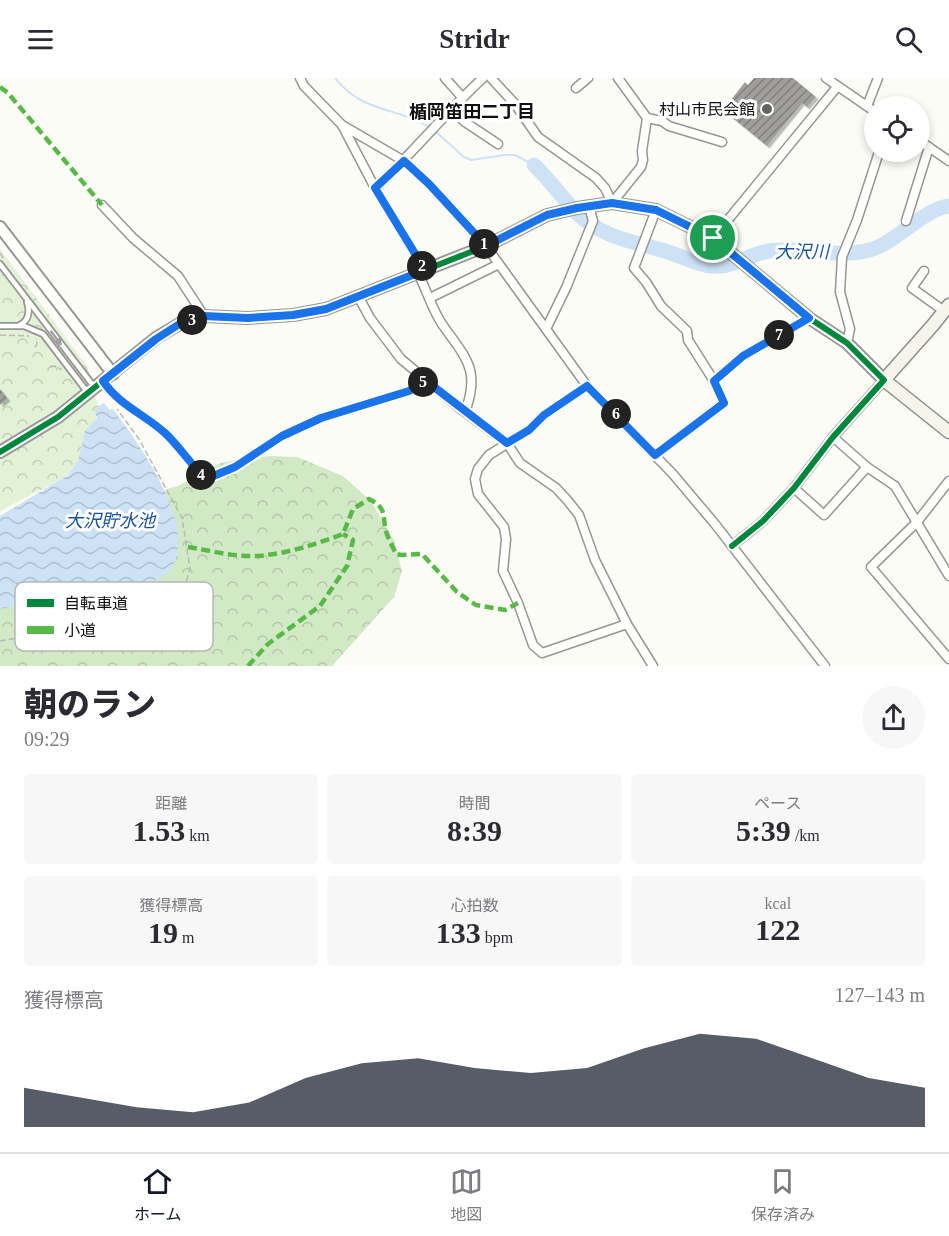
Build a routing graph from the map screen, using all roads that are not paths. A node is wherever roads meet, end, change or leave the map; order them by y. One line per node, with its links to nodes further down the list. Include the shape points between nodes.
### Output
1 (300, 78): 16 (street)
2 (445, 78): 12 (street)
3 (483, 78): 12 (street)
4 (491, 78): 25 (street, via 538,137 596,178)
5 (588, 78): 10 (street)
6 (618, 78): 15 (street)
7 (826, 78): 9 (street)
8 (878, 78): 11 (street)
9 (837, 87): 13 (street); 31 (street)
10 (576, 88)
11 (874, 96)
12 (462, 97): 14 (street)
13 (864, 104)
14 (451, 109): 18 (street); 20 (street)
15 (647, 118): 17 (street); 25 (street, via 641,166)
16 (342, 126): 20 (street); 24 (street)
17 (722, 142)
18 (498, 144)
19 (930, 148): 21 (street)
20 (404, 161): 24 (street); 32 (street)
21 (949, 161)
22 (876, 162): 46 (street, via 842,256 840,292 850,329)
23 (924, 162): 29 (street)
24 (375, 188): 35 (street)
25 (612, 203): 27 (street); 28 (street)
26 (102, 205): 41 (street, via 178,276)
27 (589, 206): 32 (street, via 547,215); 45 (street, via 591,224)
28 (656, 210): 31 (street); 50 (street, via 634,268 661,306 687,331 688,340)
29 (906, 221)
30 (0, 227): 47 (street)
31 (713, 238): 42 (street)
32 (486, 246): 34 (street); 35 (street)
33 (0, 264): 37 (lane)
34 (499, 264): 39 (street); 45 (street)
35 (421, 271): 38 (street); 39 (street)
36 (924, 272): 40 (street, via 912,288)
37 (21, 292): 44 (lane, via 29,309); 52 (lane, one-way to 52)
38 (358, 296): 41 (street, via 326,309 293,315); 48 (street, via 401,359)
39 (430, 298): 53 (street, via 466,358 473,381)
40 (947, 308): 49 (main road)
41 (204, 316): 47 (street, via 181,323)
42 (809, 318): 46 (street); 50 (street, via 743,356)
43 (0, 326): 44 (lane)
44 (19, 326): 52 (lane, via 31,328 48,339)
45 (546, 327): 51 (street)
46 (847, 343): 49 (street)
47 (113, 374): 52 (street)
48 (425, 380): 52 (street, via 409,391 321,418 206,479 179,446 144,416 110,391); 53 (street)
49 (884, 380): 54 (main road); 55 (street)
50 (714, 381): 58 (street, via 724,403)
51 (587, 386): 56 (street); 58 (street)
52 (95, 388): 57 (street, via 58,417)
53 (465, 412): 56 (street)
54 (949, 432)
55 (833, 437): 59 (street); 61 (street)
56 (507, 443): 65 (street, via 520,463 556,488 579,515 595,560); 65 (street, via 489,455 475,480 478,494 504,527 503,571 533,645 542,653)
57 (0, 452)
58 (655, 455): 63 (street)
59 (867, 467): 61 (street, via 824,515); 62 (street, via 895,486)
60 (949, 481): 62 (street)
61 (794, 488): 63 (street)
62 (917, 522): 64 (street); 66 (street, via 871,567)
63 (732, 546): 68 (street)
64 (949, 576)
65 (627, 624): 67 (street)
66 (949, 659)
67 (653, 666)
68 (825, 666)

